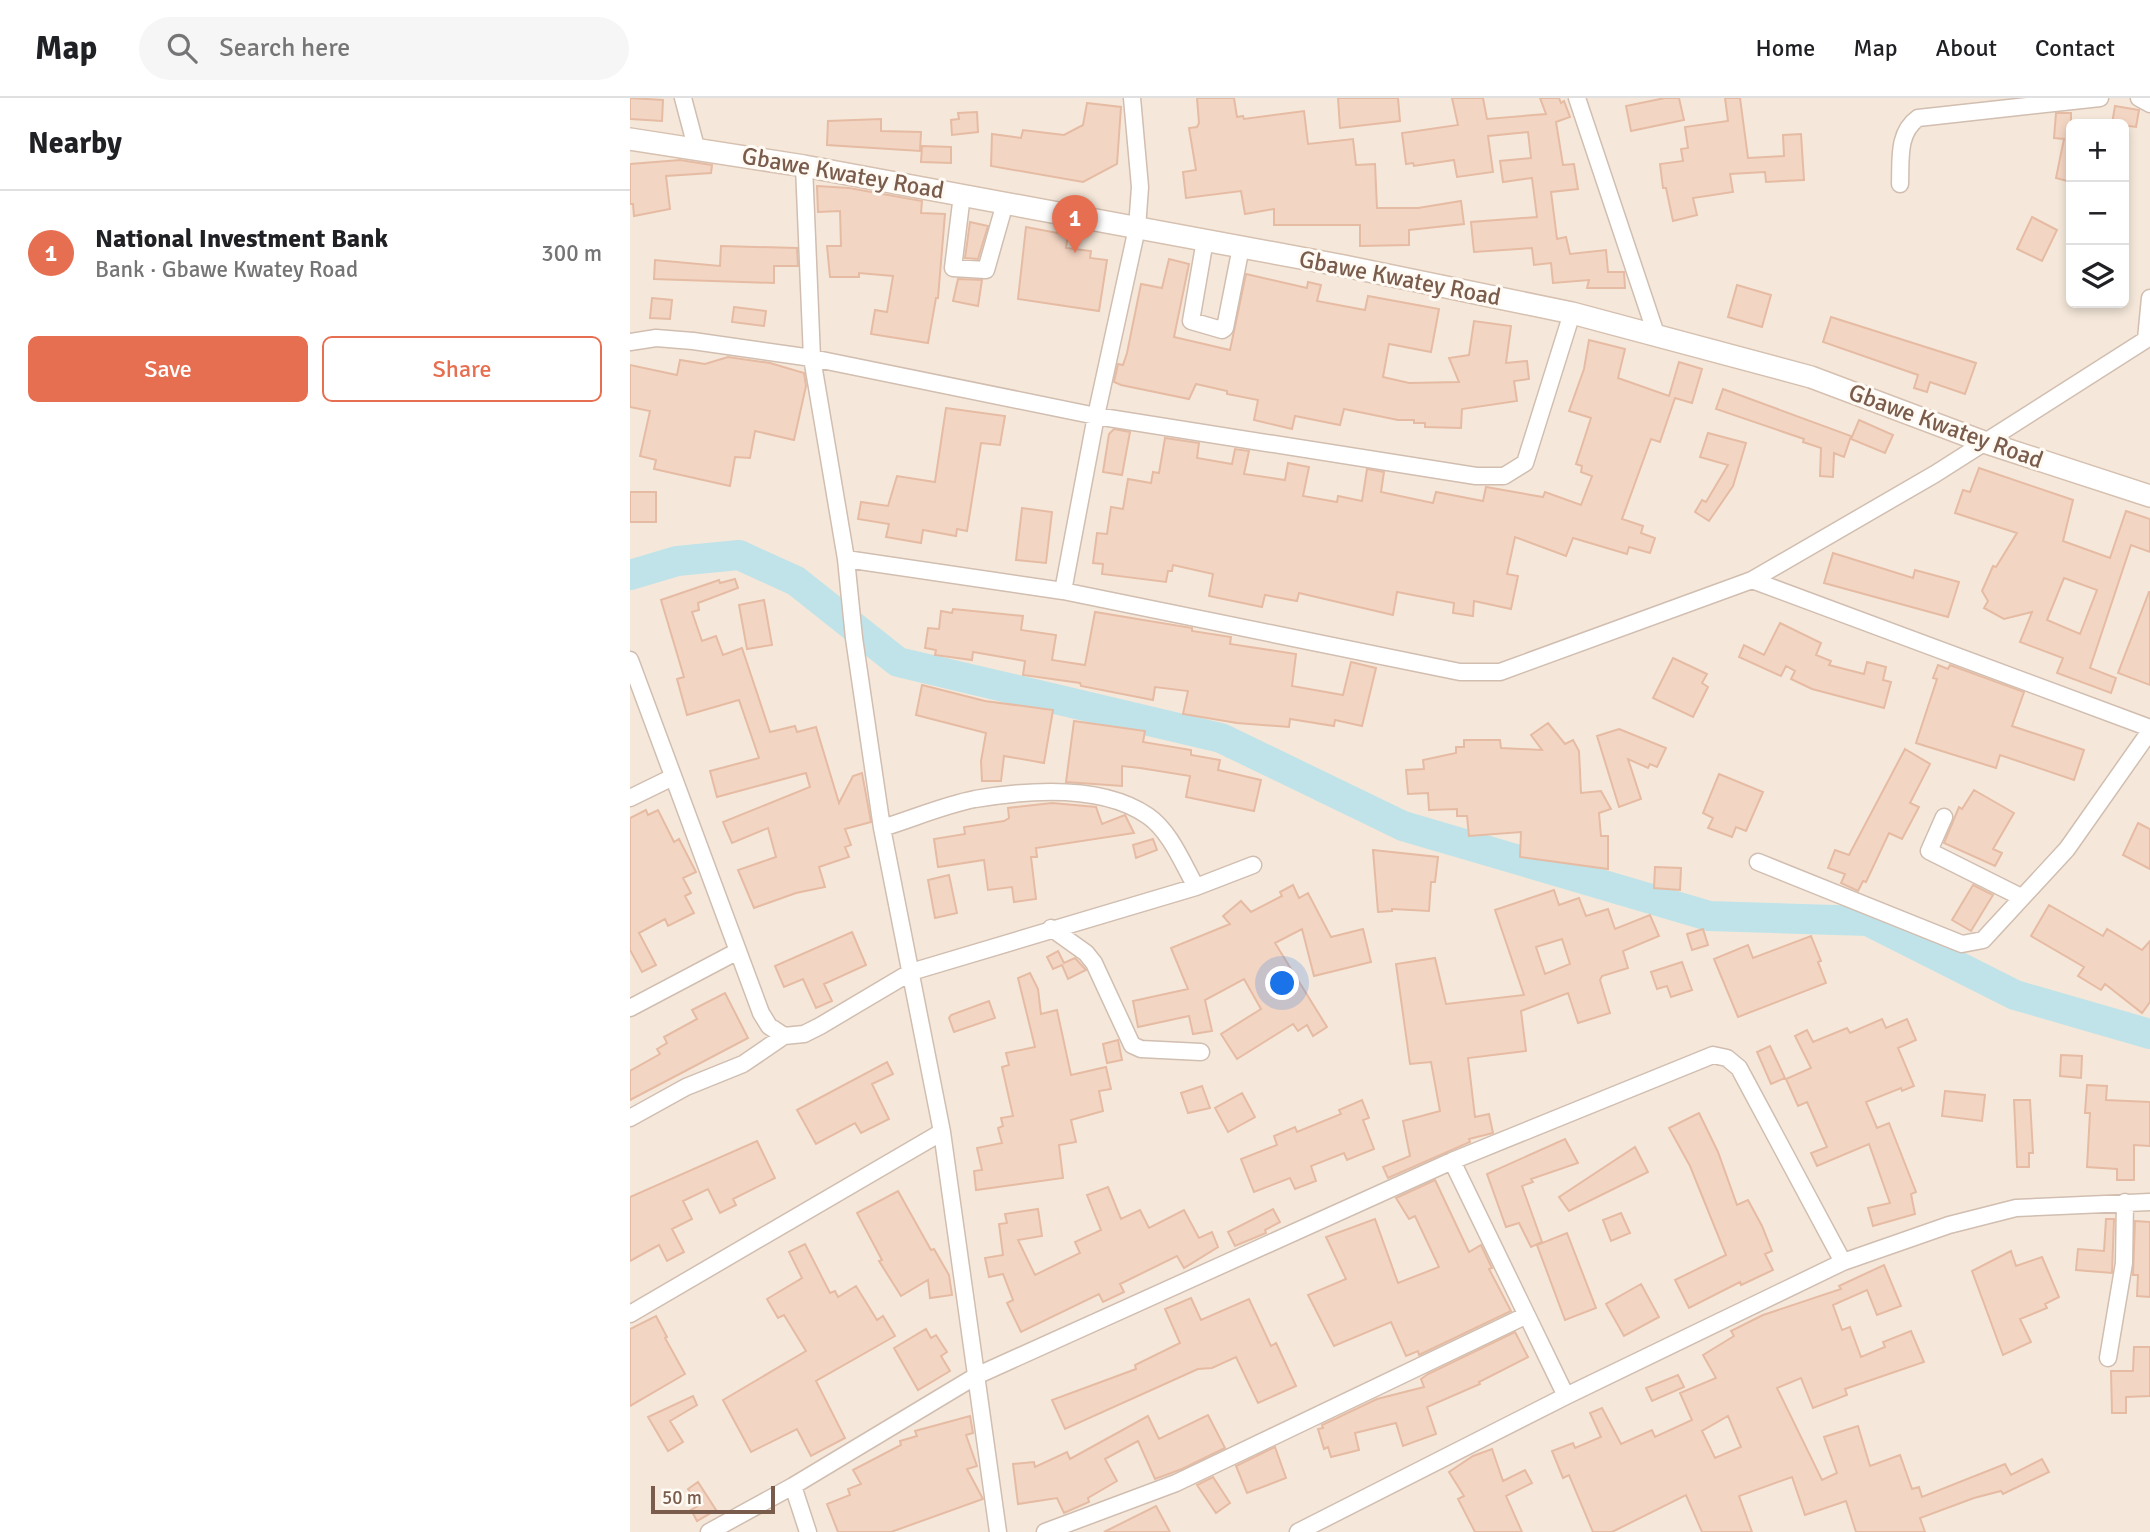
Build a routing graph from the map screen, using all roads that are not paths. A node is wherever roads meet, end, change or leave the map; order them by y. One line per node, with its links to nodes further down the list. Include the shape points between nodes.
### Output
1 (683, 98): 8 (street)
2 (1132, 98): 13 (street, via 1140,187)
3 (1577, 98): 18 (street)
4 (2101, 98): 10 (street, via 1918,118 1904,134)
5 (2139, 98): 6 (street)
6 (2150, 104)
7 (630, 139): 8 (street, Gbawe Kwatey Road)
8 (696, 147): 9 (street, Gbawe Kwatey Road)
9 (804, 166): 11 (street, Gbawe Kwatey Road); 21 (street)
10 (1900, 184)
11 (962, 195): 12 (street, Gbawe Kwatey Road); 12 (street, via 953,268 986,270)
12 (1004, 203): 13 (street, Gbawe Kwatey Road)
13 (1137, 228): 14 (street, Gbawe Kwatey Road); 22 (street)
14 (1205, 240): 15 (street, Gbawe Kwatey Road); 15 (street, via 1191,321 1222,330)
15 (1241, 247): 17 (street, Gbawe Kwatey Road)
16 (2150, 298): 19 (street)
17 (1572, 313): 18 (street, Gbawe Kwatey Road); 22 (street, via 1525,463 1504,475 1476,475)
18 (1656, 334): 23 (street, Gbawe Kwatey Road, via 1811,377)
19 (2148, 338): 23 (street)
20 (630, 342): 21 (street, via 656,338 693,341)
21 (812, 358): 22 (street); 25 (street)
22 (1096, 416): 27 (street)
23 (1984, 442): 24 (street, Gbawe Kwatey Road); 26 (street)
24 (2150, 496)
25 (846, 559): 27 (street); 33 (street)
26 (1752, 580): 27 (street, via 1530,663 1483,674); 29 (street)
27 (1063, 591)
28 (630, 660): 30 (street)
29 (2150, 730): 37 (street, via 2067,849)
30 (673, 778): 31 (street); 39 (street)
31 (630, 798)
32 (1944, 817): 37 (street, via 1929,851)
33 (883, 828): 36 (street, via 973,800 1032,793 1100,796 1149,817 1168,838); 40 (street)
34 (1758, 862): 37 (street, via 1962,944 1983,940)
35 (1253, 865): 36 (street)
36 (1196, 887): 38 (street)
37 (2021, 897)
38 (1051, 928): 40 (street); 43 (street, via 1094,963 1132,1045)
39 (738, 951): 41 (street); 42 (street, via 761,1013 769,1026)
40 (911, 972): 42 (street, via 820,1026); 45 (street)
41 (630, 1008)
42 (784, 1036): 44 (street, via 743,1064 686,1087)
43 (1201, 1052)
44 (630, 1118)
45 (942, 1132): 50 (street); 53 (street)
46 (1452, 1161): 49 (street, via 1697,1060 1713,1055 1727,1058 1739,1068); 51 (street); 53 (street)
47 (2125, 1202): 48 (street); 49 (street, via 2016,1209 1949,1225); 52 (street, via 2124,1264)
48 (2150, 1202)
49 (1843, 1262): 54 (street)
50 (630, 1314)
51 (1525, 1316): 54 (street); 59 (street, via 1176,1483)
52 (2108, 1358)
53 (976, 1376): 55 (street); 58 (street)
54 (1566, 1395): 60 (street)
55 (793, 1486): 56 (street); 57 (street)
56 (709, 1532)
57 (808, 1532)
58 (998, 1532)
59 (1045, 1532)
60 (1298, 1532)

